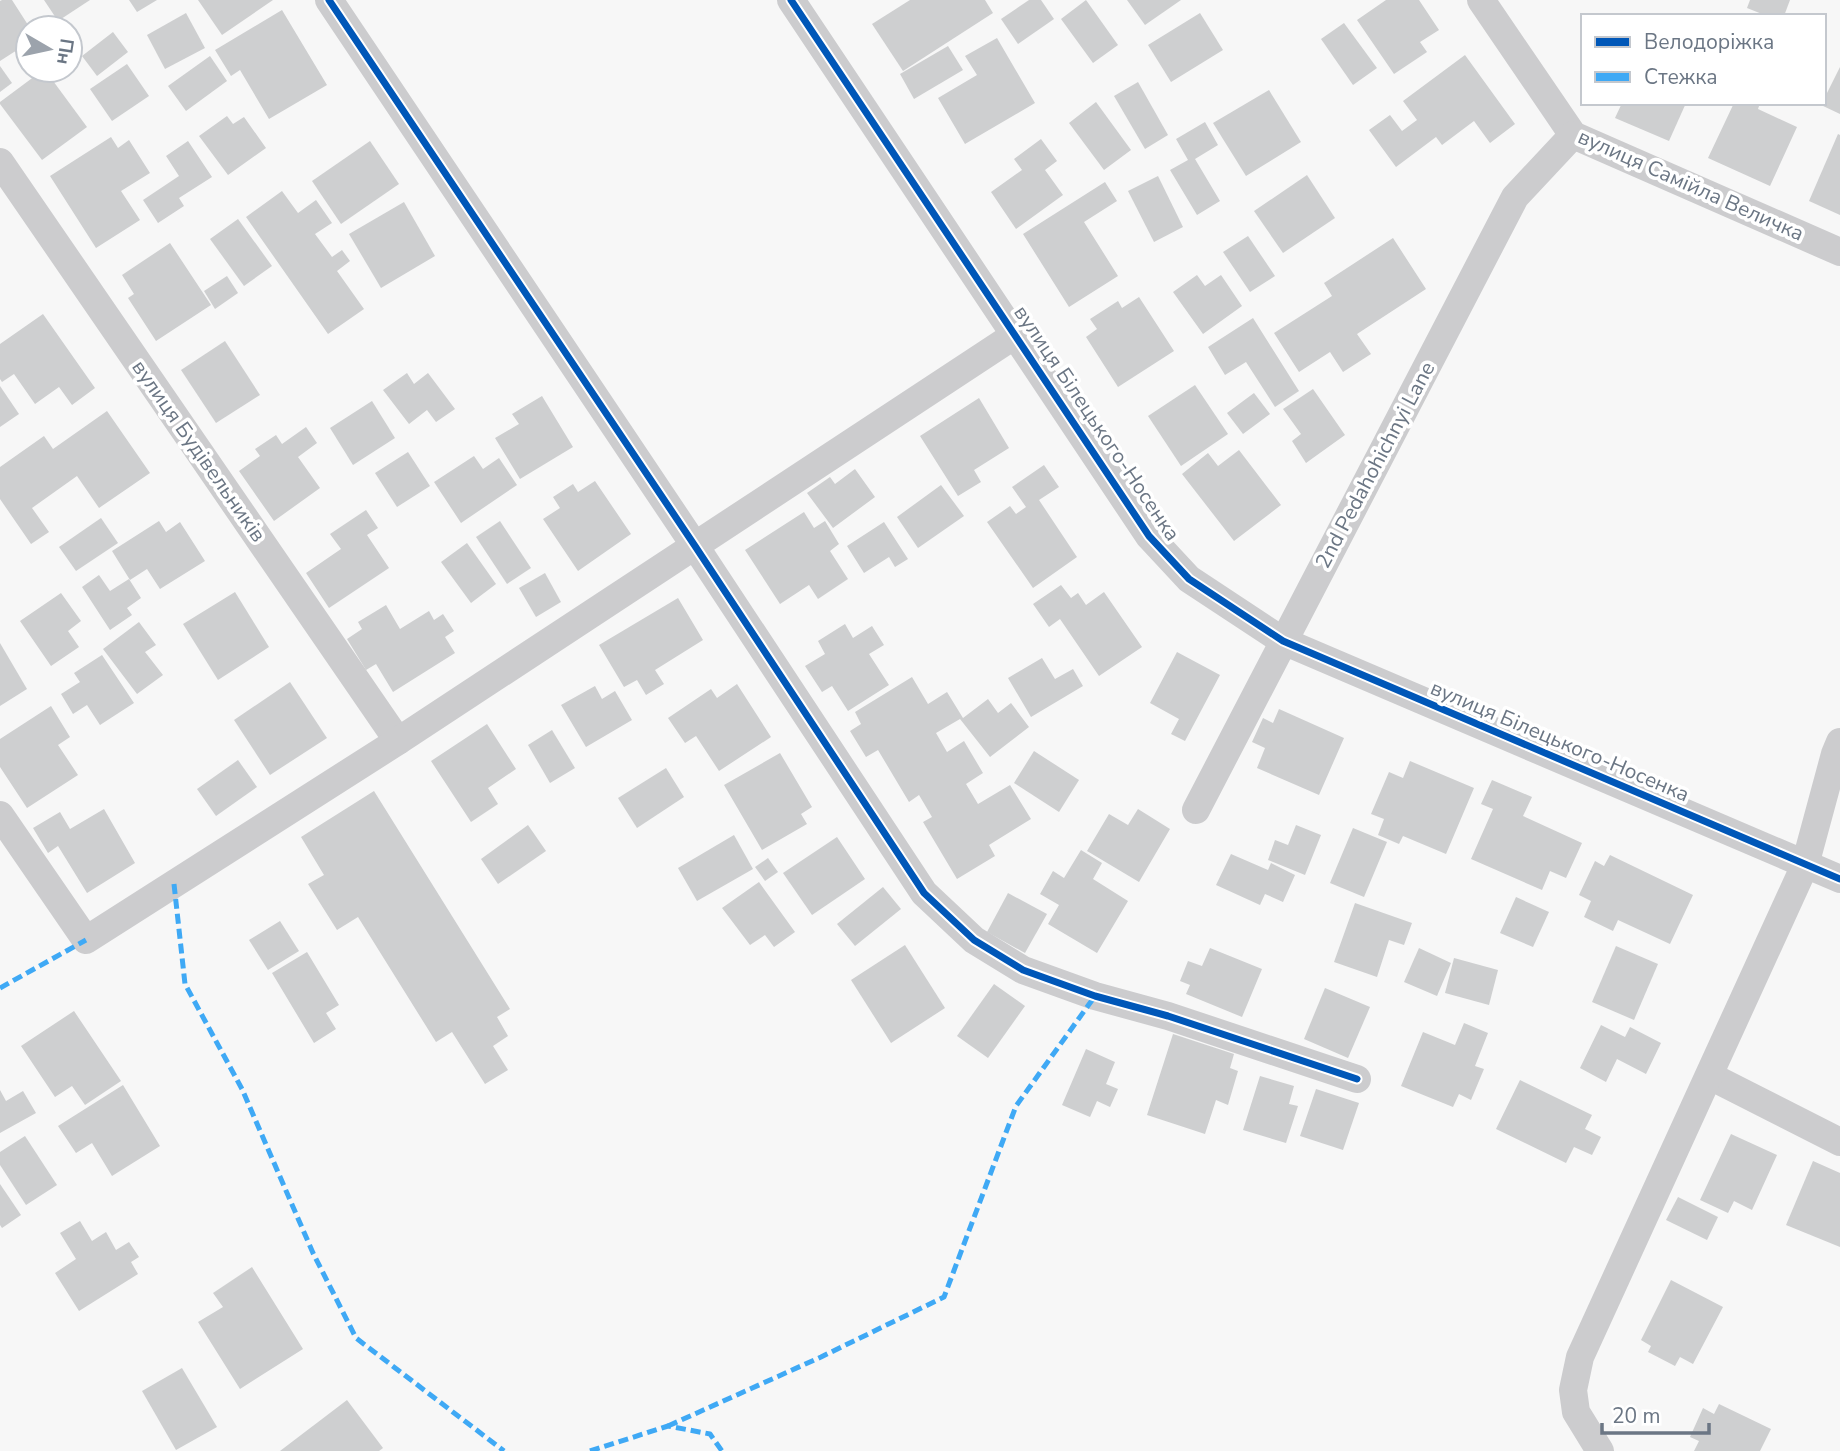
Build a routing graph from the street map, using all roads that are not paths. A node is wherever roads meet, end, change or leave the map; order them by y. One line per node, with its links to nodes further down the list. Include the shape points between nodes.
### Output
1 (329, 0): 8 (street)
2 (791, 0): 7 (street, вулиця Білецького-Носенка)
3 (1481, 0): 4 (street, вулиця Самійла Величка)
4 (1573, 135): 6 (street, вулиця Самійла Величка); 9 (street, 2nd Pedahohichnyi Lane, via 1515,197)
5 (0, 162): 10 (street, вулиця Будівельників)
6 (1840, 252)
7 (1015, 335): 8 (street); 9 (street, вулиця Білецького-Носенка, via 1149,536 1189,579)
8 (695, 546): 10 (street); 17 (street, via 924,893 974,940 1035,975)
9 (1283, 641): 12 (street, 2nd Pedahohichnyi Lane); 14 (street, вулиця Білецького-Носенка)
10 (398, 741): 13 (street, via 86,940)
11 (1840, 742): 14 (street)
12 (1196, 810)
13 (0, 815)
14 (1805, 865): 15 (street, вулиця Білецького-Носенка); 16 (street)
15 (1840, 879)
16 (1710, 1076): 18 (street); 19 (street, via 1580,1357 1573,1390 1576,1412)
17 (1357, 1079)
18 (1840, 1142)
19 (1600, 1451)

